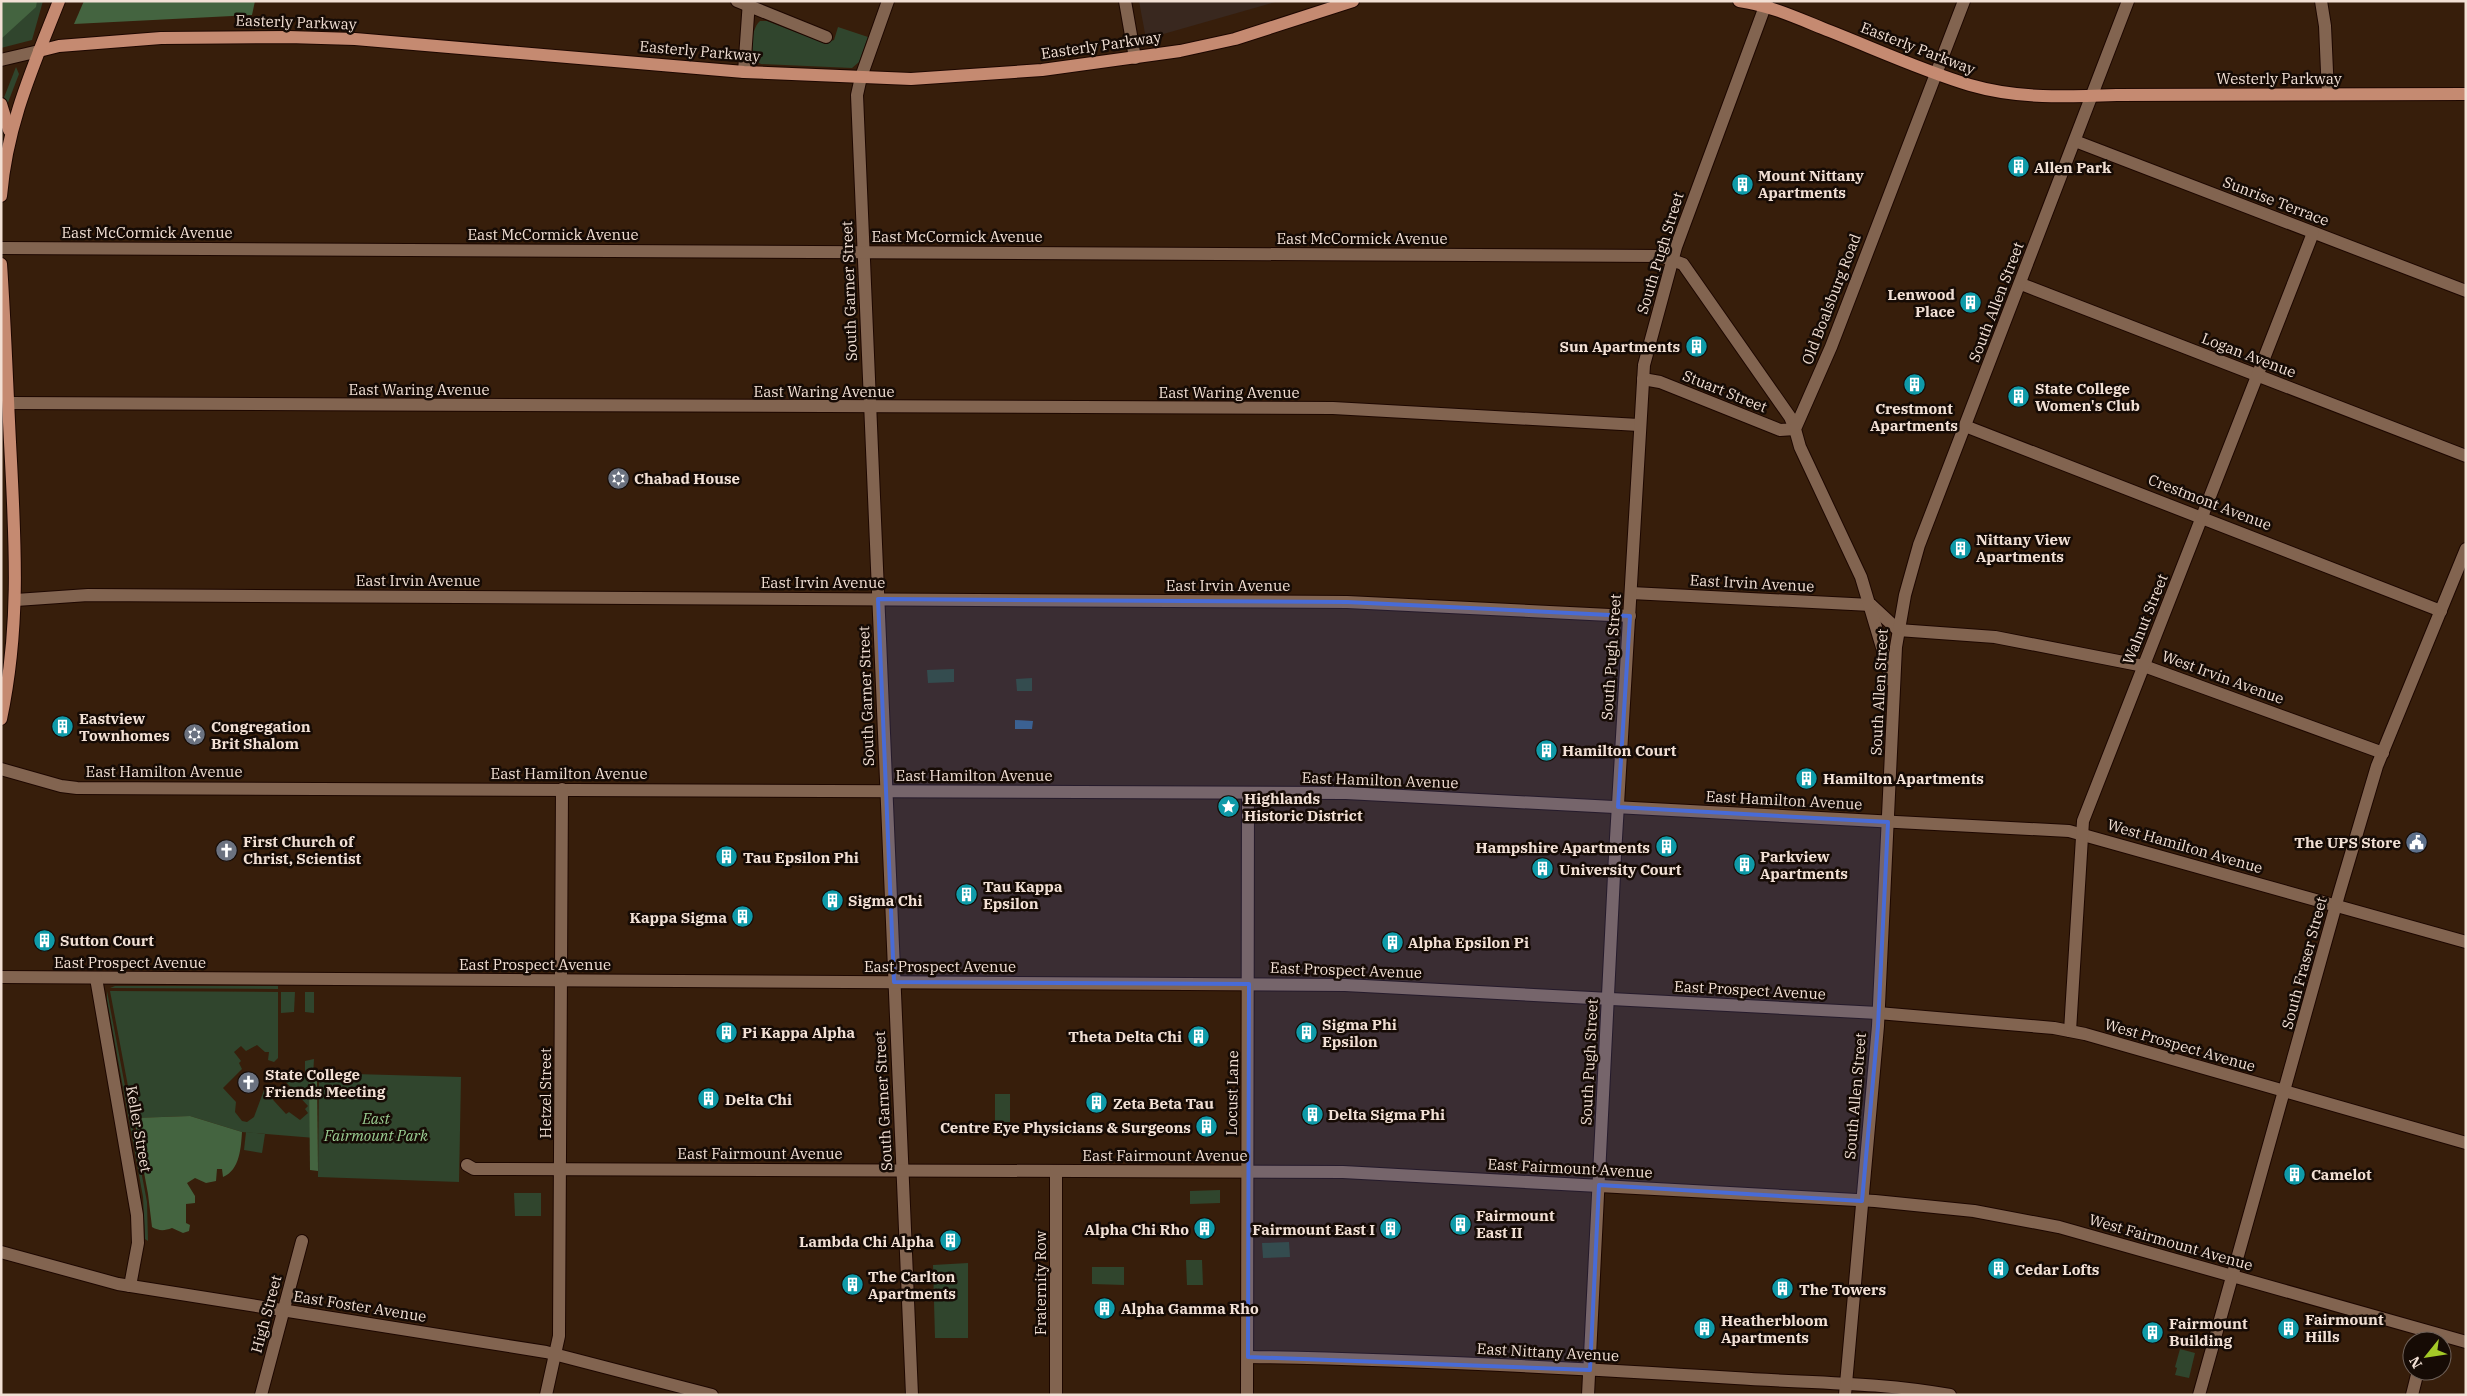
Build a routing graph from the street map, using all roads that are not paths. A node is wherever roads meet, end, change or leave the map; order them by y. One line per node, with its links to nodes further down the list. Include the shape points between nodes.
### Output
1 (59, 1): 12 (main road)
2 (888, 1): 17 (street, South Garner Street)
3 (1126, 1): 13 (street)
4 (1353, 1): 13 (main road, Easterly Parkway, via 1227,41)
5 (1739, 1): 10 (main road, Easterly Parkway)
6 (1964, 1): 16 (street, Old Boalsburg Road)
7 (2128, 1): 20 (street, South Allen Street)
8 (2321, 1): 18 (street)
9 (745, 3): 11 (street); 15 (street)
10 (1766, 4): 16 (main road, Easterly Parkway); 28 (street, South Pugh Street)
11 (826, 37)
12 (39, 52): 14 (street); 15 (main road, Easterly Parkway, via 59,46 161,38 297,37 355,39); 22 (main road, via 20,98)
13 (1134, 58): 17 (main road, Easterly Parkway, via 994,74 911,79)
14 (1, 60)
15 (744, 72): 17 (main road, Easterly Parkway)
16 (1935, 73): 20 (main road, Easterly Parkway, via 2008,94); 38 (street, Old Boalsburg Road, via 1833,342)
17 (861, 77): 27 (street, South Garner Street, via 857,95)
18 (2328, 94): 19 (main road, Westerly Parkway); 20 (main road, Westerly Parkway)
19 (2466, 94)
20 (2092, 96): 23 (street, South Allen Street)
21 (1, 104): 22 (main road)
22 (10, 134): 24 (main road)
23 (2075, 141): 25 (street, Sunrise Terrace); 30 (street, South Allen Street)
24 (1, 196)
25 (2313, 233): 31 (street, Sunrise Terrace); 32 (street, Walnut Street)
26 (1, 248): 27 (street, East McCormick Avenue)
27 (863, 252): 28 (street, East McCormick Avenue, via 1603,255 1661,256); 35 (street, South Garner Street)
28 (1672, 260): 33 (street, South Pugh Street); 38 (street, East McCormick Avenue, via 1683,264 1790,417)
29 (1, 264): 34 (main road)
30 (2021, 284): 32 (street, Logan Avenue); 37 (street, South Allen Street)
31 (2466, 291)
32 (2258, 376): 39 (street, Logan Avenue); 40 (street, Walnut Street)
33 (1643, 379): 36 (street, South Pugh Street); 38 (street, Stuart Street, via 1660,382 1780,430)
34 (9, 403): 35 (street, East Waring Avenue); 44 (main road)
35 (870, 407): 36 (street, East Waring Avenue, via 1333,408); 43 (street, South Garner Street)
36 (1640, 425): 42 (street, South Pugh Street)
37 (1965, 426): 40 (street, Crestmont Avenue); 48 (street, South Allen Street, via 1915,558)
38 (1795, 429): 45 (street, via 1800,447)
39 (2466, 456)
40 (2203, 517): 46 (street, Crestmont Avenue); 49 (street, Walnut Street)
41 (2466, 549): 46 (street, South Fraser Street)
42 (1632, 593): 45 (street, East Irvin Avenue); 47 (street, South Pugh Street)
43 (878, 599): 44 (street, East Irvin Avenue, via 80,595); 47 (street, East Irvin Avenue, via 1347,602); 55 (street, South Garner Street)
44 (16, 600): 51 (main road, via 12,659)
45 (1871, 605): 48 (street); 50 (street)
46 (2441, 611): 52 (street, South Fraser Street)
47 (1630, 616): 57 (street, South Pugh Street)
48 (1898, 630): 49 (street, West Irvin Avenue, via 1995,637); 50 (street, South Allen Street)
49 (2144, 666): 52 (street, West Irvin Avenue); 59 (street, Walnut Street, via 2083,820)
50 (1894, 691): 58 (street, South Allen Street)
51 (1, 719)
52 (2383, 753): 60 (street, South Fraser Street)
53 (1, 769): 54 (street, East Hamilton Avenue, via 72,787)
54 (562, 789): 55 (street, East Hamilton Avenue); 64 (street, Hetzel Street)
55 (886, 790): 56 (street, East Hamilton Avenue); 65 (street, South Garner Street)
56 (1248, 793): 57 (street, East Hamilton Avenue, via 1364,794); 66 (street, Locust Lane)
57 (1618, 807): 58 (street, East Hamilton Avenue); 67 (street, South Pugh Street)
58 (1888, 822): 59 (street, West Hamilton Avenue); 68 (street, South Allen Street)
59 (2082, 834): 60 (street, West Hamilton Avenue); 69 (street, Walnut Street)
60 (2336, 906): 61 (street, West Hamilton Avenue); 70 (street, South Fraser Street)
61 (2466, 942)
62 (1, 977): 63 (street, East Prospect Avenue)
63 (96, 978): 64 (street, East Prospect Avenue); 82 (street, Keller Street, via 137,1215 137,1250)
64 (561, 980): 65 (street, East Prospect Avenue); 73 (street, Hetzel Street)
65 (894, 982): 66 (street, East Prospect Avenue); 74 (street, South Garner Street)
66 (1249, 984): 67 (street, East Prospect Avenue, via 1345,985); 76 (street, Locust Lane)
67 (1608, 998): 68 (street, East Prospect Avenue); 77 (street, South Pugh Street)
68 (1878, 1013): 69 (street, West Prospect Avenue); 78 (street, South Allen Street)
69 (2070, 1031): 70 (street, West Prospect Avenue)
70 (2285, 1092): 71 (street, West Prospect Avenue); 81 (street, South Fraser Street)
71 (2466, 1143)
72 (467, 1165): 73 (street, East Fairmount Avenue, via 474,1169)
73 (560, 1168): 74 (street, East Fairmount Avenue); 87 (street, Hetzel Street)
74 (903, 1170): 75 (street, East Fairmount Avenue); 95 (street, South Garner Street)
75 (1056, 1171): 76 (street, East Fairmount Avenue); 96 (street, Fraternity Row)
76 (1248, 1172): 77 (street, East Fairmount Avenue, via 1343,1172); 88 (street, Locust Lane)
77 (1599, 1186): 78 (street, East Fairmount Avenue); 89 (street, South Pugh Street)
78 (1862, 1200): 81 (street, West Fairmount Avenue, via 2006,1216); 91 (street, South Allen Street)
79 (302, 1240): 83 (street, High Street)
80 (1, 1252): 82 (street, East Foster Avenue)
81 (2232, 1276): 84 (street, West Fairmount Avenue); 100 (street, South Fraser Street)
82 (130, 1286): 83 (street, East Foster Avenue)
83 (284, 1311): 87 (street, East Foster Avenue); 92 (street, High Street)
84 (2412, 1331)
85 (2452, 1340): 86 (street, West Fairmount Avenue)
86 (2466, 1342)
87 (557, 1354): 93 (street, Hetzel Street); 94 (street, East Foster Avenue)
88 (1248, 1357): 89 (street, East Nittany Avenue, via 1342,1358); 97 (street, Locust Lane)
89 (1590, 1370): 91 (street, East Nittany Avenue); 98 (street, South Pugh Street)
90 (2416, 1381): 101 (street)
91 (1846, 1390): 99 (street, East Nittany Avenue)
92 (261, 1395)
93 (546, 1395)
94 (712, 1395)
95 (912, 1395)
96 (1056, 1395)
97 (1247, 1395)
98 (1588, 1395)
99 (1950, 1395)
100 (2199, 1395)
101 (2412, 1395)

